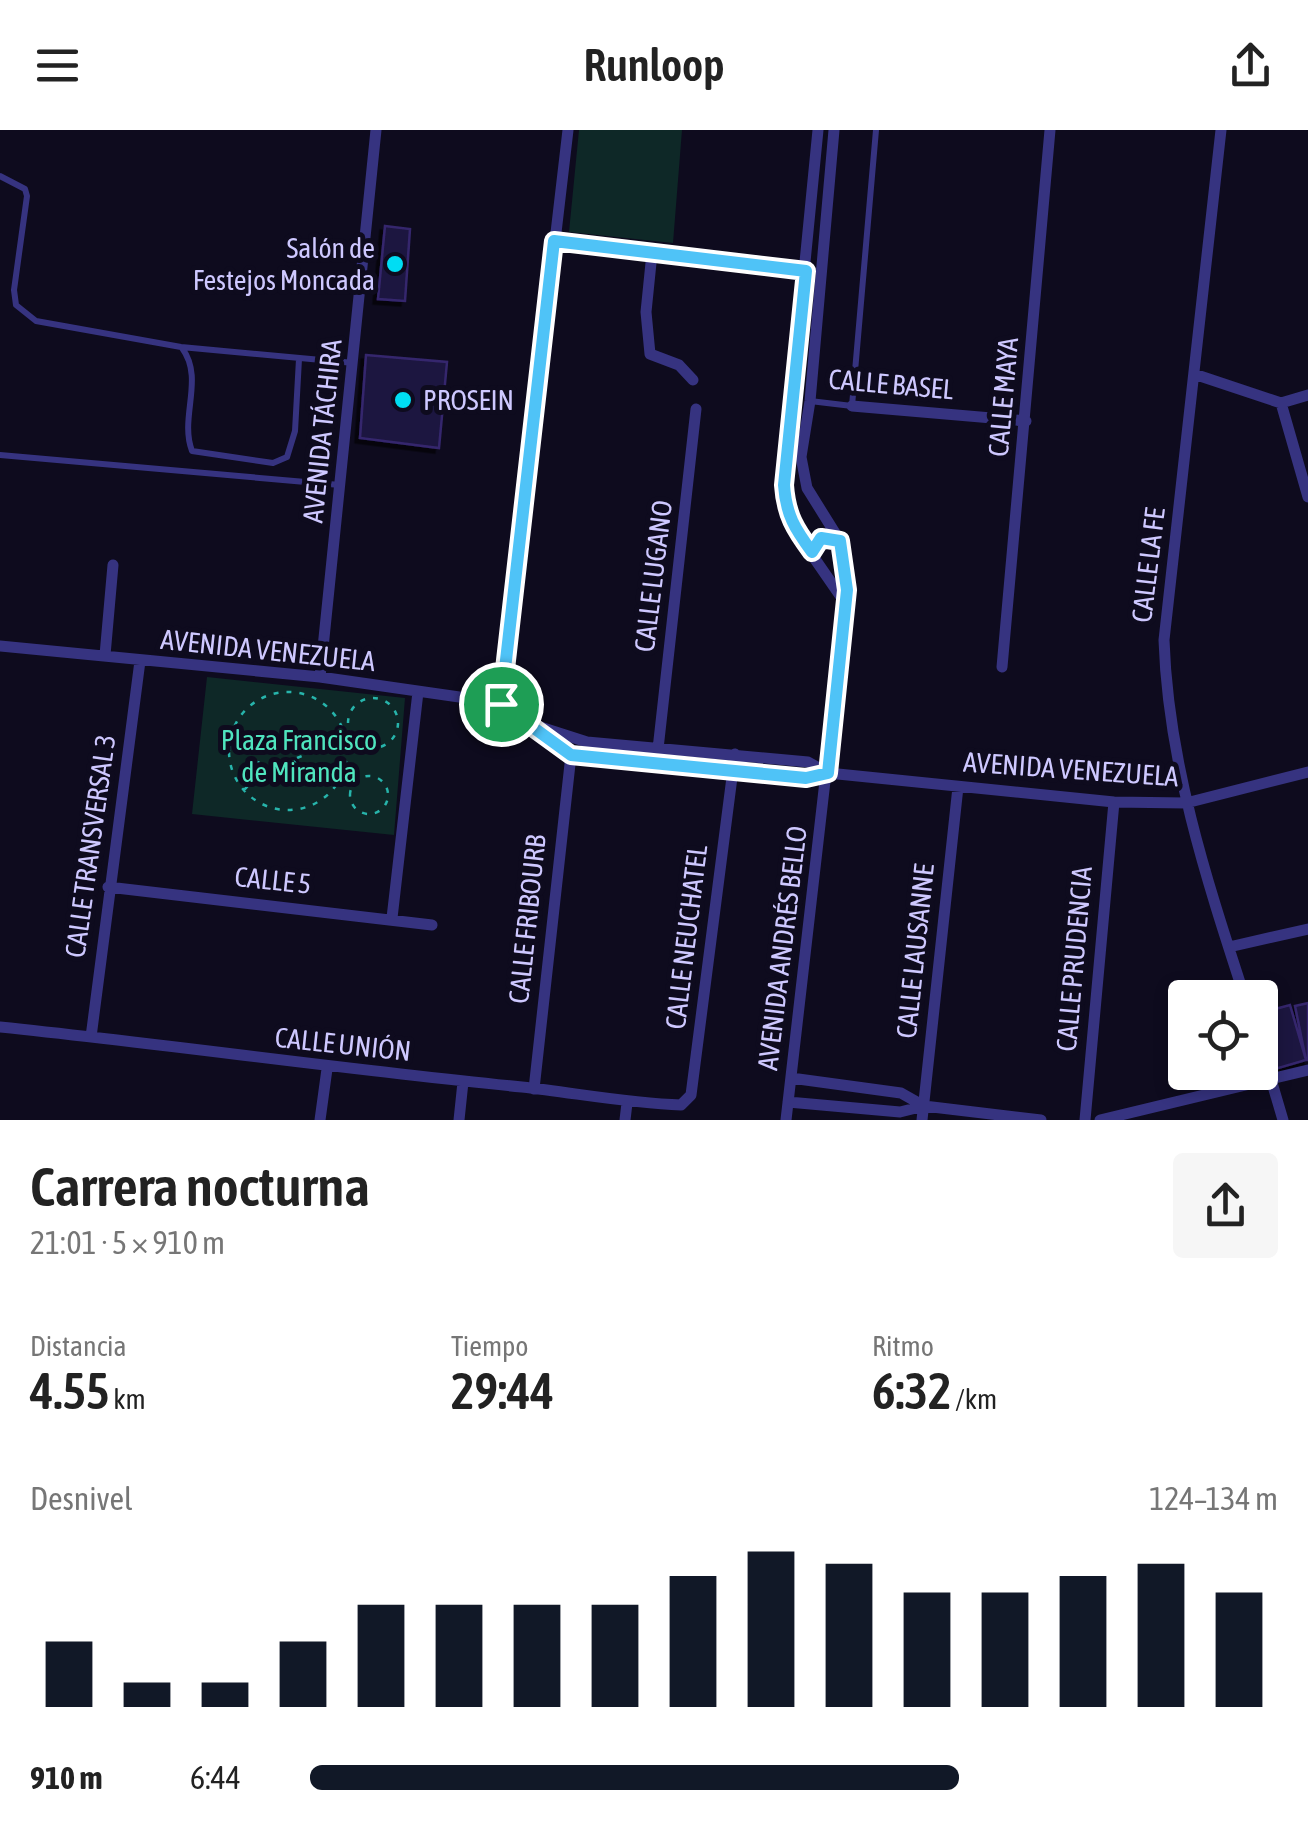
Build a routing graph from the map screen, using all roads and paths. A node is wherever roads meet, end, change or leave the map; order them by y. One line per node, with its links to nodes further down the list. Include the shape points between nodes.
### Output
1 (376, 130): 14 (street, AVENIDA TÁCHIRA)
2 (568, 130): 9 (street)
3 (818, 130): 11 (street)
4 (834, 130): 18 (street, AVENIDA ANDRÉS BELLO)
5 (876, 130): 20 (lane)
6 (1050, 130): 22 (street, CALLE MAYA)
7 (1222, 130): 15 (street, CALLE LA FE)
8 (0, 176): 12 (lane, via 28,196 14,290 23,314)
9 (554, 241): 10 (street); 38 (street)
10 (652, 253): 11 (street); 16 (street, via 650,354 679,365)
11 (806, 271): 27 (street, via 784,485 790,522)
12 (181, 347): 13 (lane); 13 (lane, via 191,360 192,451 273,463 287,457 295,431)
13 (299, 358): 14 (lane)
14 (354, 363): 24 (street, AVENIDA TÁCHIRA)
15 (1196, 376): 19 (street); 54 (street, CALLE LA FE, via 1164,640)
16 (692, 380)
17 (1308, 395): 19 (street)
18 (810, 401): 20 (lane, CALLE BASEL); 26 (street, AVENIDA ANDRÉS BELLO, via 803,478)
19 (1280, 403): 25 (street)
20 (852, 406): 22 (street, CALLE BASEL)
21 (696, 409): 41 (street, CALLE LUGANO)
22 (1026, 421): 35 (street, CALLE MAYA)
23 (0, 455): 24 (lane)
24 (341, 486): 36 (street, AVENIDA TÁCHIRA)
25 (1308, 496)
26 (840, 541): 27 (street, via 821,538); 28 (street, AVENIDA ANDRÉS BELLO)
27 (812, 552): 30 (street)
28 (845, 560): 30 (street); 31 (street, AVENIDA ANDRÉS BELLO)
29 (113, 565): 33 (street)
30 (822, 566): 31 (street)
31 (846, 604): 47 (street, AVENIDA ANDRÉS BELLO)
32 (0, 646): 33 (street, AVENIDA VENEZUELA)
33 (106, 655): 34 (street, AVENIDA VENEZUELA)
34 (140, 661): 36 (street, AVENIDA VENEZUELA); 55 (street, CALLE TRANSVERSAL 3)
35 (1002, 667)
36 (320, 678): 37 (street, AVENIDA VENEZUELA)
37 (418, 692): 38 (street, AVENIDA VENEZUELA); 56 (street)
38 (501, 704): 39 (street, AVENIDA VENEZUELA)
39 (523, 722): 41 (street, AVENIDA VENEZUELA, via 587,742); 43 (street, AVENIDA VENEZUELA)
40 (348, 736): 40 (path, via 372,748 388,744 398,730 397,714 379,698 362,700 350,711); 44 (path); 49 (path); 52 (path, via 317,698 279,692 258,699 243,712 228,748)
41 (658, 749): 42 (street, AVENIDA VENEZUELA)
42 (735, 754): 46 (street, CALLE NEUCHATEL); 47 (street, AVENIDA VENEZUELA, via 808,762)
43 (571, 755): 46 (street, AVENIDA VENEZUELA); 68 (street, CALLE FRIBOURB)
44 (295, 759): 48 (path, via 288,781 273,784); 48 (path, via 269,748 261,755)
45 (1308, 772): 54 (street, AVENIDA VENEZUELA)
46 (732, 773): 47 (street, AVENIDA VENEZUELA); 73 (street, CALLE NEUCHATEL, via 691,1096)
47 (828, 773): 51 (street, AVENIDA VENEZUELA); 65 (street, AVENIDA ANDRÉS BELLO)
48 (260, 774): 52 (path)
49 (340, 781): 50 (path); 52 (path, via 300,809 279,810)
50 (352, 787): 50 (path, via 352,804 364,813 387,802 378,779 361,778)
51 (958, 787): 53 (street, AVENIDA VENEZUELA); 74 (street, CALLE LAUSANNE)
52 (244, 790)
53 (1114, 802): 54 (street, AVENIDA VENEZUELA); 80 (street, CALLE PRUDENCIA)
54 (1186, 802): 59 (street, CALLE LA FE)
55 (108, 887): 56 (street, CALLE 5); 62 (street, CALLE TRANSVERSAL 3)
56 (392, 918): 57 (street, CALLE 5)
57 (432, 925)
58 (1308, 929): 59 (street)
59 (1229, 947): 60 (street, CALLE LA FE)
60 (1239, 980)
61 (0, 1027): 62 (street, CALLE UNIÓN)
62 (91, 1037): 63 (street, CALLE UNIÓN)
63 (327, 1069): 67 (street, CALLE UNIÓN); 75 (street)
64 (1308, 1070): 66 (street)
65 (791, 1078): 71 (street, AVENIDA ANDRÉS BELLO); 74 (street, via 902,1093)
66 (1278, 1078)
67 (463, 1082): 68 (street, CALLE UNIÓN); 76 (street)
68 (534, 1088): 72 (street, CALLE UNIÓN)
69 (1229, 1090): 81 (street)
70 (1275, 1090): 82 (street)
71 (788, 1102): 74 (street); 78 (street, AVENIDA ANDRÉS BELLO)
72 (627, 1103): 73 (street, CALLE UNIÓN); 77 (street)
73 (681, 1104)
74 (923, 1113): 79 (street)
75 (320, 1120)
76 (459, 1120)
77 (625, 1120)
78 (786, 1120)
79 (1041, 1120)
80 (1085, 1120)
81 (1100, 1120)
82 (1283, 1120)

